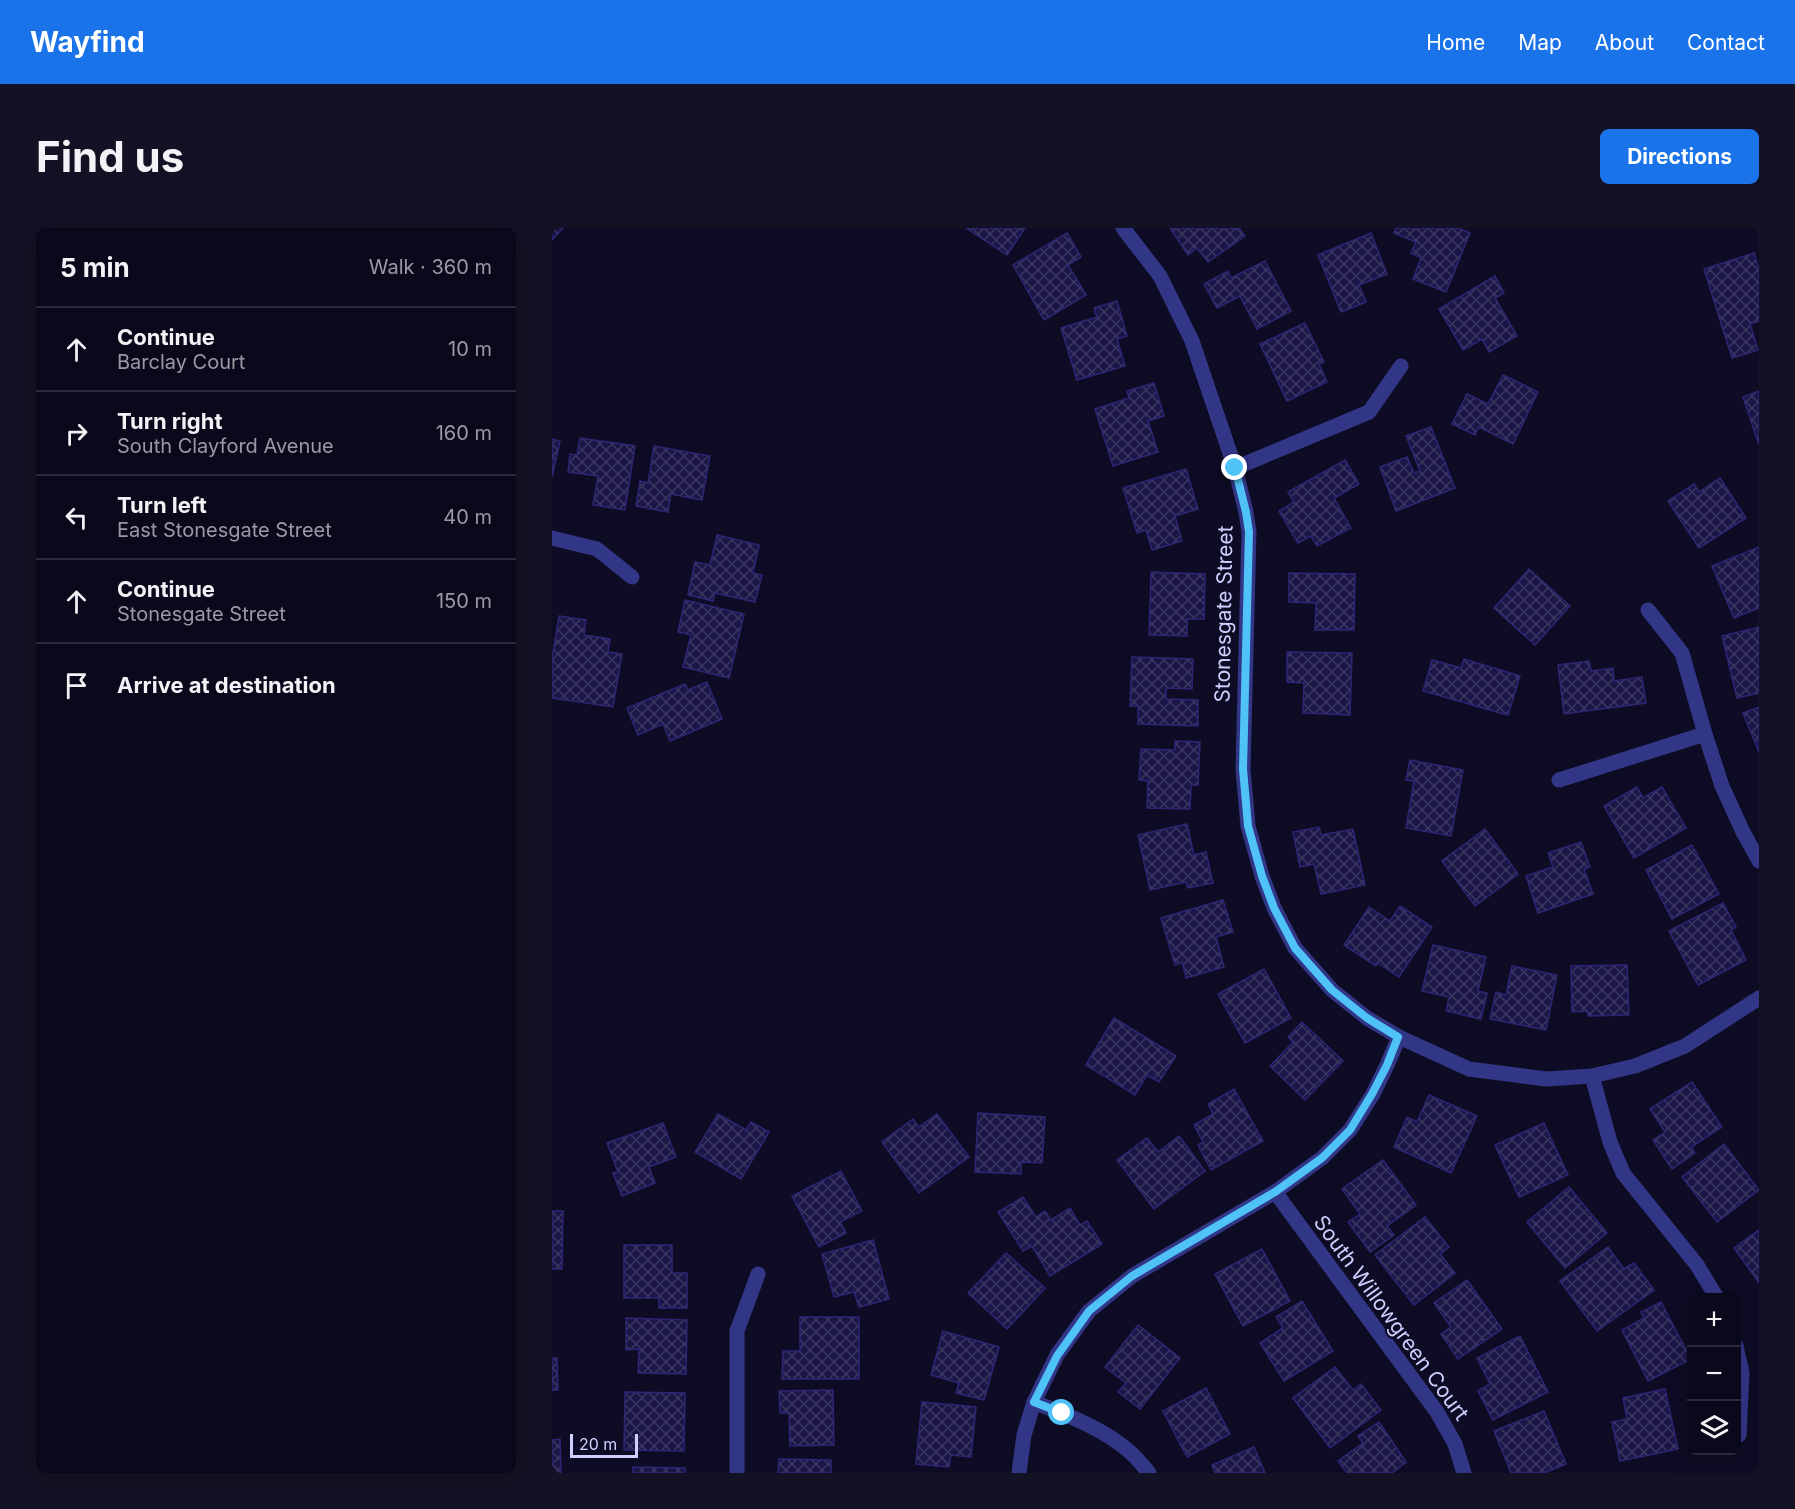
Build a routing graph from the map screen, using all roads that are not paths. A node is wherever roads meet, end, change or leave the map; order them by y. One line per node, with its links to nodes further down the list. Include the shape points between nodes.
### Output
1 (1123, 228): 3 (street, Stonesgate Street, via 1160,276 1192,341)
2 (1401, 366): 3 (street, via 1369,412)
3 (1235, 468): 11 (street, Stonesgate Street, via 1249,532 1243,769 1248,826 1262,876 1295,948 1332,990)
4 (552, 538): 5 (street, via 597,549)
5 (632, 577)
6 (1648, 610): 7 (street, via 1682,652)
7 (1705, 734): 8 (street); 9 (street, via 1722,786)
8 (1558, 780)
9 (1759, 861)
10 (1759, 998): 12 (street, Stonesgate Street, via 1685,1046 1635,1066)
11 (1398, 1037): 12 (street, Stonesgate Street, via 1469,1069 1546,1079); 13 (street, via 1387,1065 1350,1130 1322,1158)
12 (1592, 1076): 15 (street, via 1623,1173 1697,1265)
13 (1275, 1192): 18 (street, via 1132,1276 1089,1311 1057,1356); 22 (street, South Willowgreen Court, via 1437,1412 1455,1444)
14 (758, 1275): 19 (street, via 737,1331)
15 (1714, 1293)
16 (1741, 1368): 17 (street)
17 (1741, 1394)
18 (1034, 1402): 20 (street, via 1023,1435); 21 (street, via 1106,1434 1132,1453)
19 (737, 1473)
20 (1019, 1473)
21 (1149, 1473)
22 (1464, 1473)

